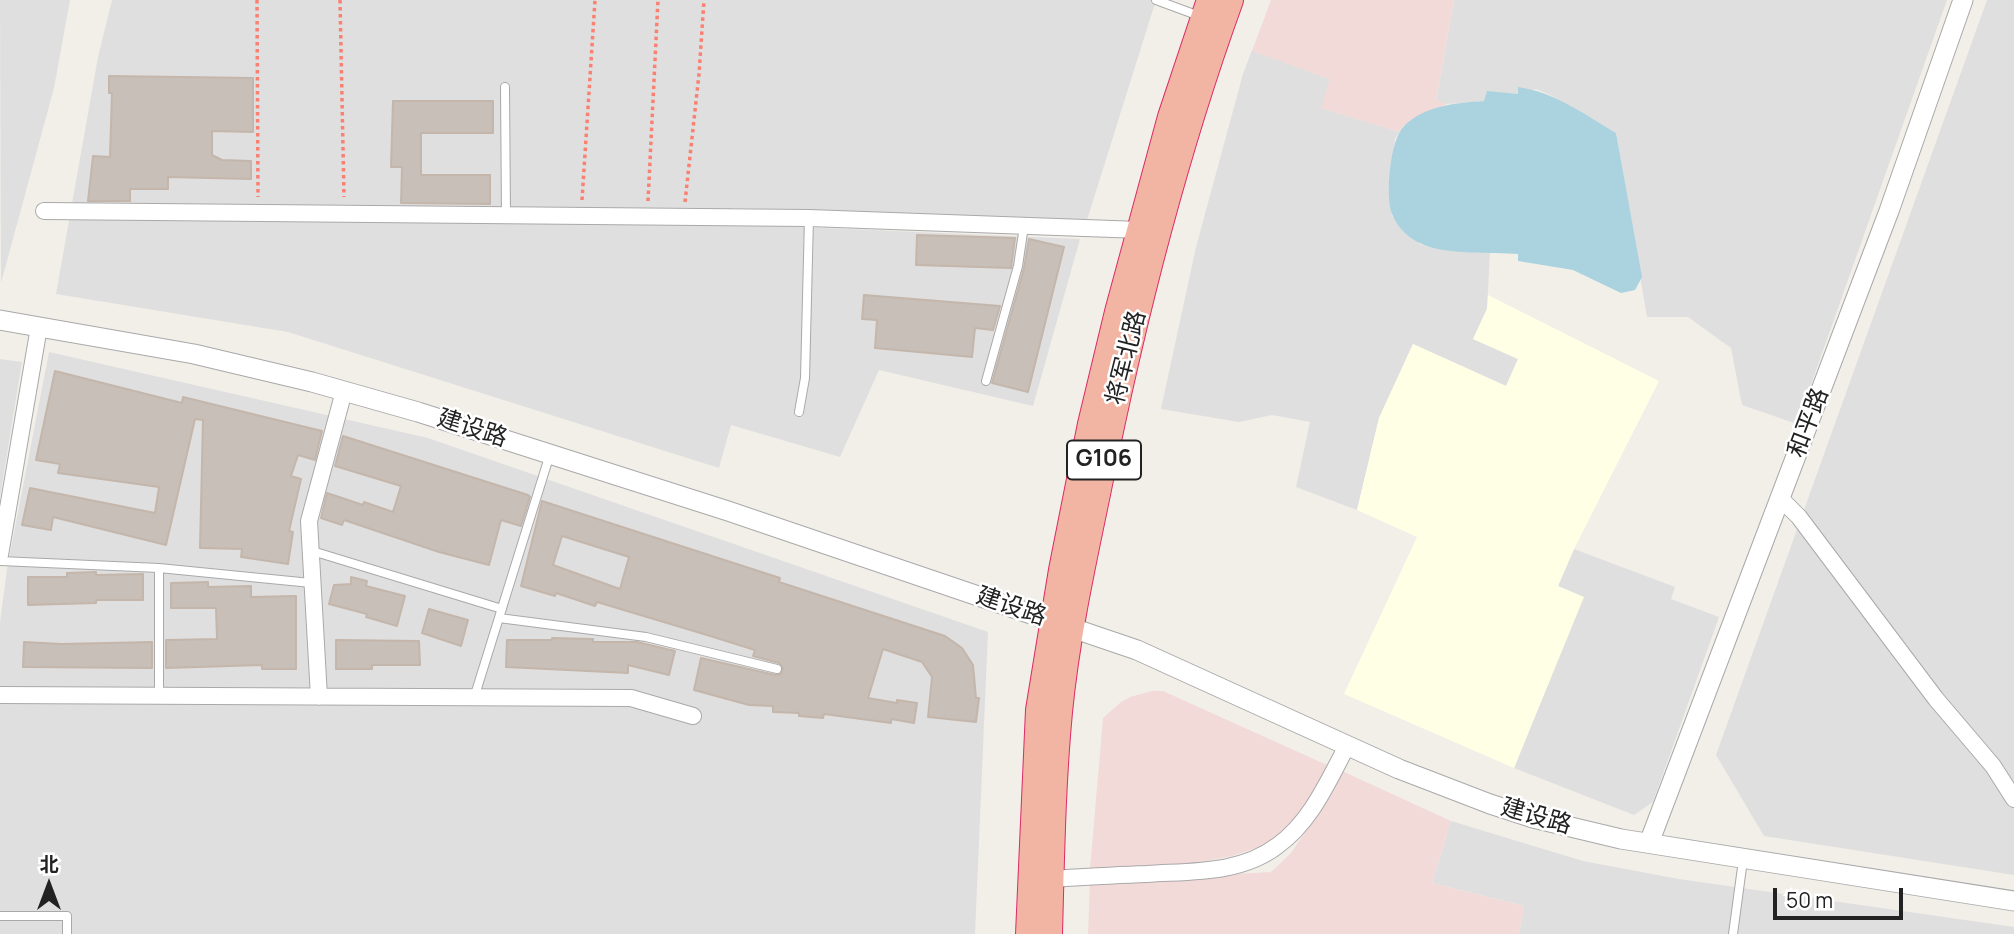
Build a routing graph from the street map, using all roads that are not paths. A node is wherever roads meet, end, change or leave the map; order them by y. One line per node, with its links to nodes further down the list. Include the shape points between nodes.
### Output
1 (1156, 0): 4 (lane)
2 (1230, 0): 24 (highway, 将军北路 / G106, via 1190,123 1137,317)
3 (1963, 0): 17 (street, 和平路)
4 (1206, 9): 10 (highway, 将军北路 / G106)
5 (505, 88): 7 (lane)
6 (44, 211): 7 (street)
7 (506, 217): 8 (street)
8 (809, 218): 9 (street); 15 (lane, via 805,378)
9 (1024, 226): 10 (street); 13 (lane, via 1018,266)
10 (1140, 230): 24 (highway, 将军北路 / G106, via 1091,424)
11 (0, 320): 12 (street, 建设路)
12 (39, 327): 14 (street, 建设路, via 194,354); 19 (street)
13 (986, 381)
14 (344, 391): 16 (street, 建设路); 18 (street, via 309,521)
15 (799, 412)
16 (550, 454): 23 (lane); 24 (street, 建设路)
17 (1780, 498): 32 (street, via 1799,516); 33 (street, 和平路)
18 (309, 550): 22 (street); 23 (lane)
19 (0, 555)
20 (0, 561): 21 (lane)
21 (159, 568): 22 (lane); 27 (lane)
22 (311, 583): 28 (street)
23 (500, 614): 25 (lane, via 646,636); 29 (lane)
24 (1063, 625): 31 (street, 建设路, via 1137,650); 35 (highway, 将军北路 / G106); 39 (highway, 将军北路 / G106, via 1039,710)
25 (777, 668)
26 (0, 695): 27 (street)
27 (159, 696): 28 (street)
28 (319, 697): 29 (street)
29 (474, 698): 30 (street, via 631,698)
30 (693, 716)
31 (1347, 746): 33 (street, 建设路, via 1490,804 1577,829); 35 (street, via 1303,820 1263,855 1214,870)
32 (2014, 799)
33 (1649, 843): 34 (street, 建设路)
34 (1743, 857): 36 (street, 建设路); 41 (lane)
35 (1050, 879): 40 (highway, 将军北路 / G106)
36 (2014, 901)
37 (0, 916): 38 (lane, via 67,916)
38 (67, 934)
39 (1029, 934)
40 (1049, 934)
41 (1733, 934)

